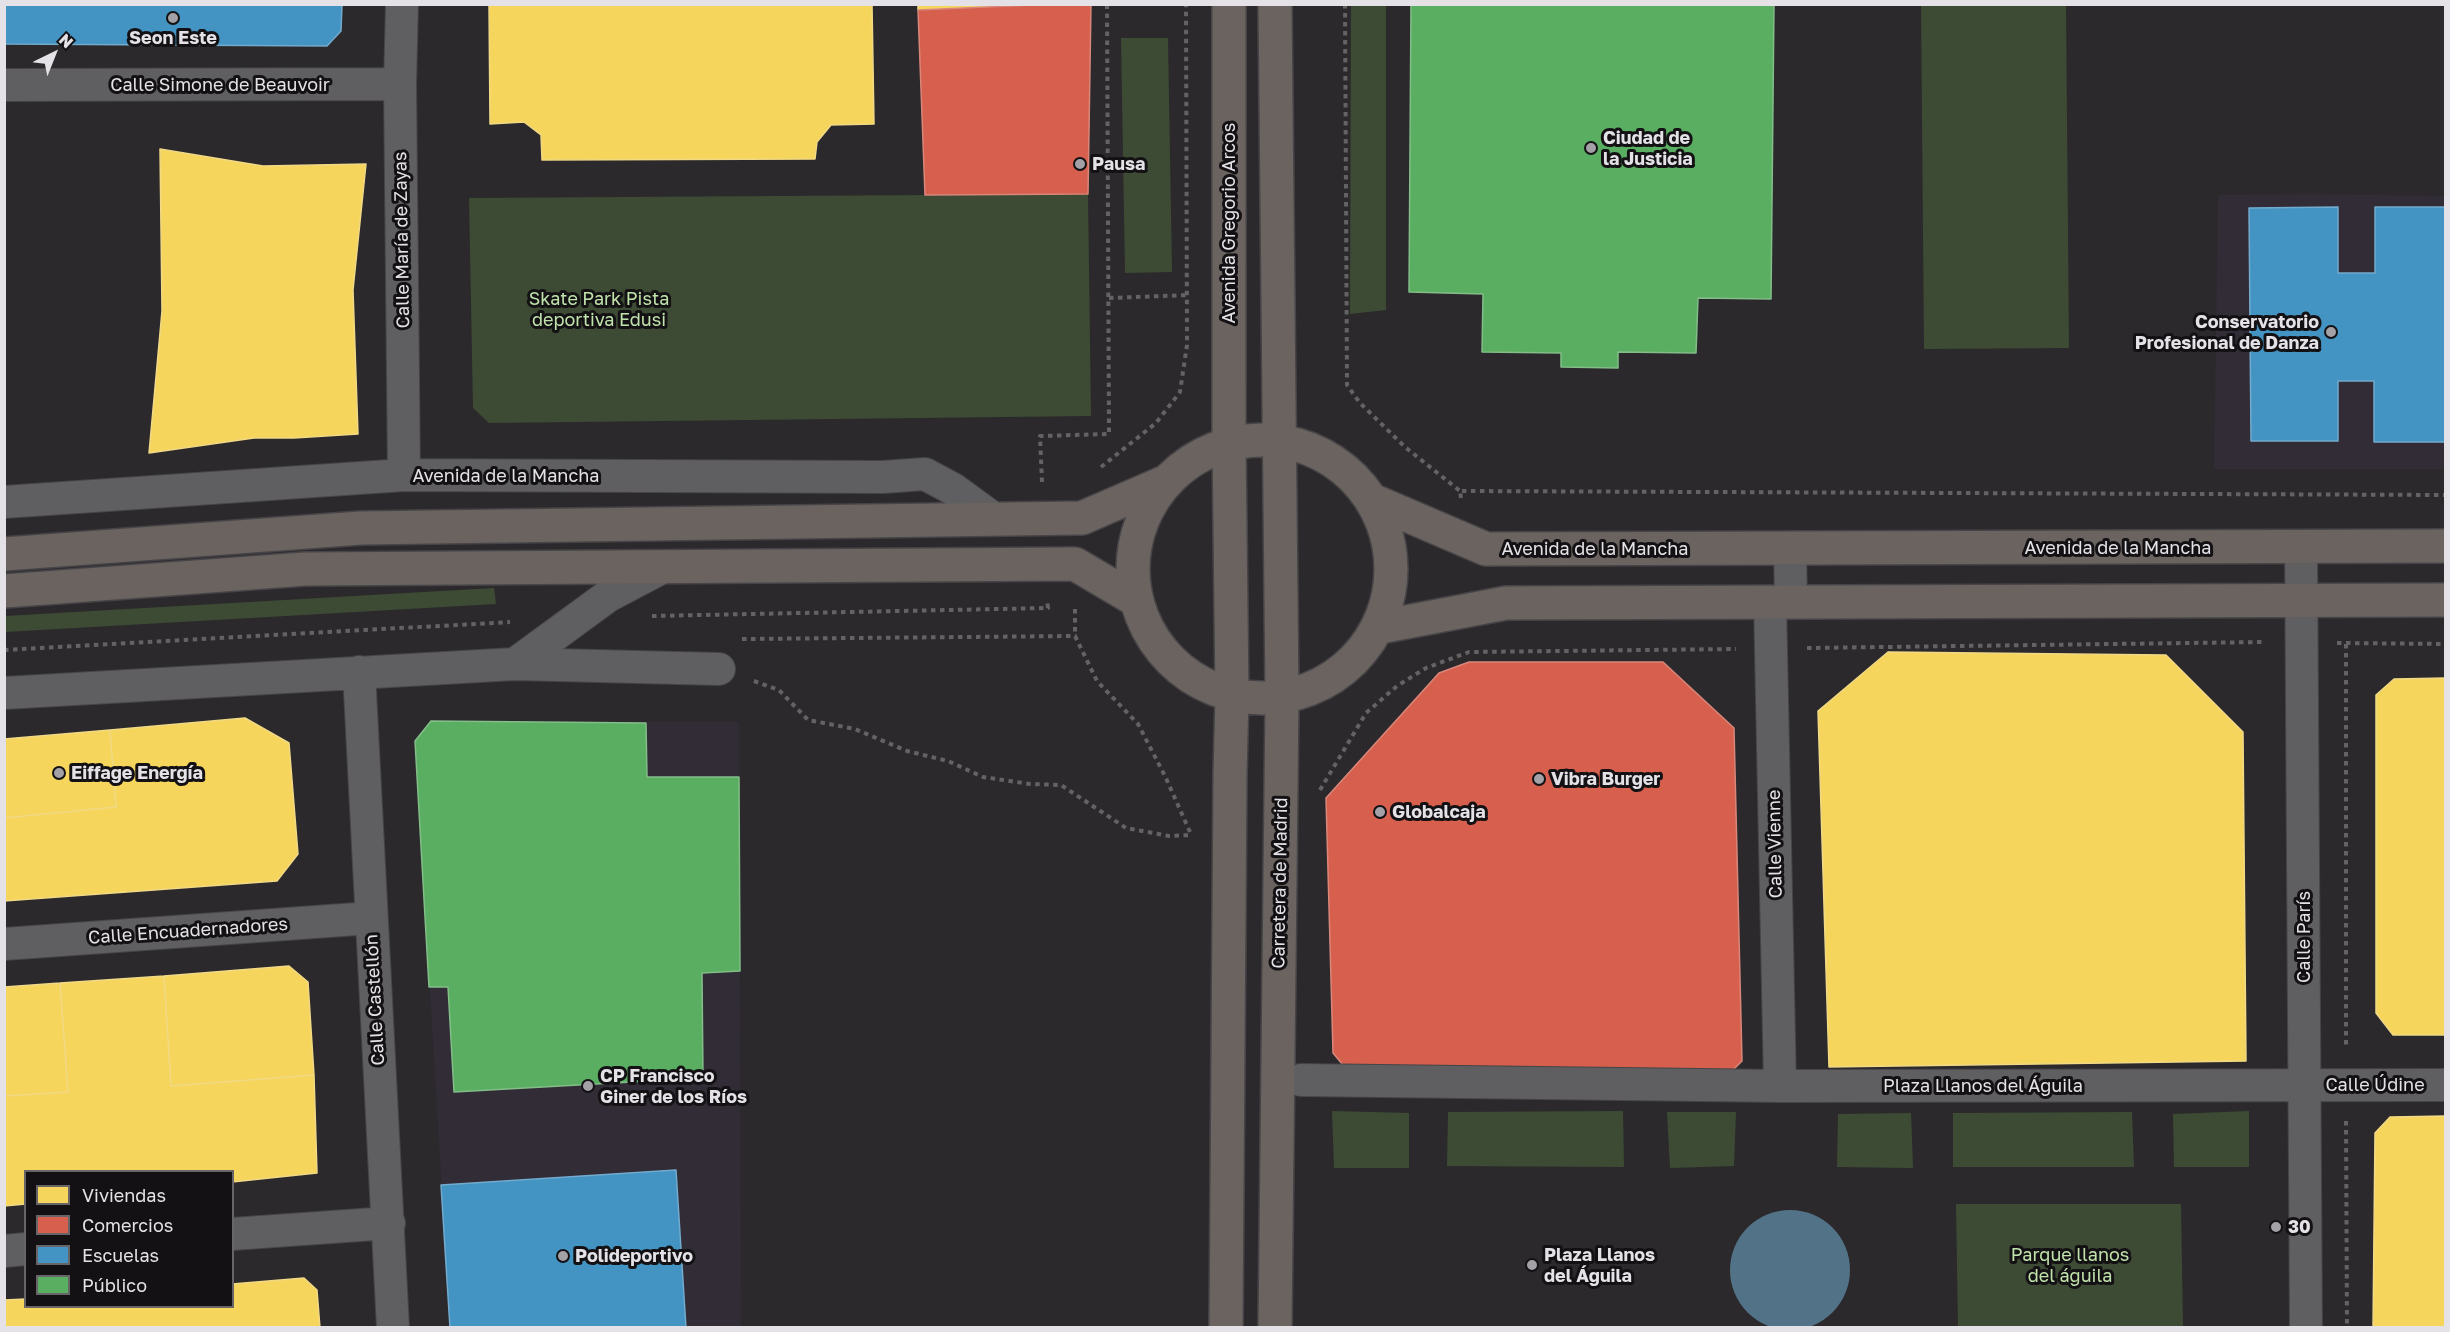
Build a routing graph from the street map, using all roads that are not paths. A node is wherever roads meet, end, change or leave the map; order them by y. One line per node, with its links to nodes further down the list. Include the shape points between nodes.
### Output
1 (402, 4): 4 (street, Calle María de Zayas)
2 (1229, 4): 7 (main road, Avenida Gregorio Arcos)
3 (1275, 4): 6 (main road)
4 (400, 84): 5 (street, Calle Simone de Beauvoir); 8 (street, Calle María de Zayas)
5 (4, 85)
6 (1280, 439): 7 (main road, Avenida de la Mancha); 10 (main road, Avenida de la Mancha, via 1334,460); 29 (main road, Carretera de Madrid)
7 (1229, 442): 9 (main road, Avenida de la Mancha, via 1193,458); 28 (main road)
8 (404, 475): 11 (street, Avenida de la Mancha); 12 (street, Avenida de la Mancha, via 925,474)
9 (1163, 483): 12 (main road, Avenida de la Mancha, via 1082,518); 19 (main road, Avenida de la Mancha, via 1135,538)
10 (1374, 501): 15 (main road, Avenida de la Mancha, via 1486,549); 23 (main road, Avenida de la Mancha, via 1393,563)
11 (4, 502)
12 (994, 519): 16 (main road, Avenida de la Mancha, via 361,528)
13 (2301, 547): 14 (main road, Avenida de la Mancha); 15 (main road, Avenida de la Mancha); 21 (street, Calle París)
14 (2436, 547)
15 (1790, 548): 22 (street)
16 (4, 554)
17 (665, 566): 18 (main road, via 305,569); 19 (main road, via 1075,564); 24 (street, via 608,596)
18 (4, 591)
19 (1136, 600): 28 (main road, Avenida de la Mancha, via 1155,644 1189,677)
20 (2445, 600): 21 (main road)
21 (2302, 601): 22 (main road); 33 (street, Calle París)
22 (1781, 602): 23 (main road, via 1506,603); 35 (street, Calle Vienne)
23 (1380, 627): 29 (main road, Avenida de la Mancha, via 1340,674)
24 (515, 663): 25 (street); 26 (street)
25 (719, 669)
26 (359, 672): 27 (street); 30 (street, Calle Castellón)
27 (4, 693)
28 (1232, 696): 29 (main road, Avenida de la Mancha); 41 (main road)
29 (1282, 698): 42 (main road, Carretera de Madrid)
30 (371, 918): 31 (street, Calle Encuadernadores); 36 (street, Calle Castellón)
31 (4, 944)
32 (1301, 1080): 35 (street, Plaza Llanos del Águila)
33 (2305, 1085): 34 (street, Calle Údine); 35 (street, Plaza Llanos del Águila); 43 (street, Calle París)
34 (2445, 1085)
35 (1780, 1086)
36 (389, 1223): 37 (street); 40 (street, Calle Castellón)
37 (234, 1234)
38 (24, 1249): 39 (street)
39 (4, 1251)
40 (393, 1328)
41 (1226, 1328)
42 (1275, 1328)
43 (2306, 1328)

